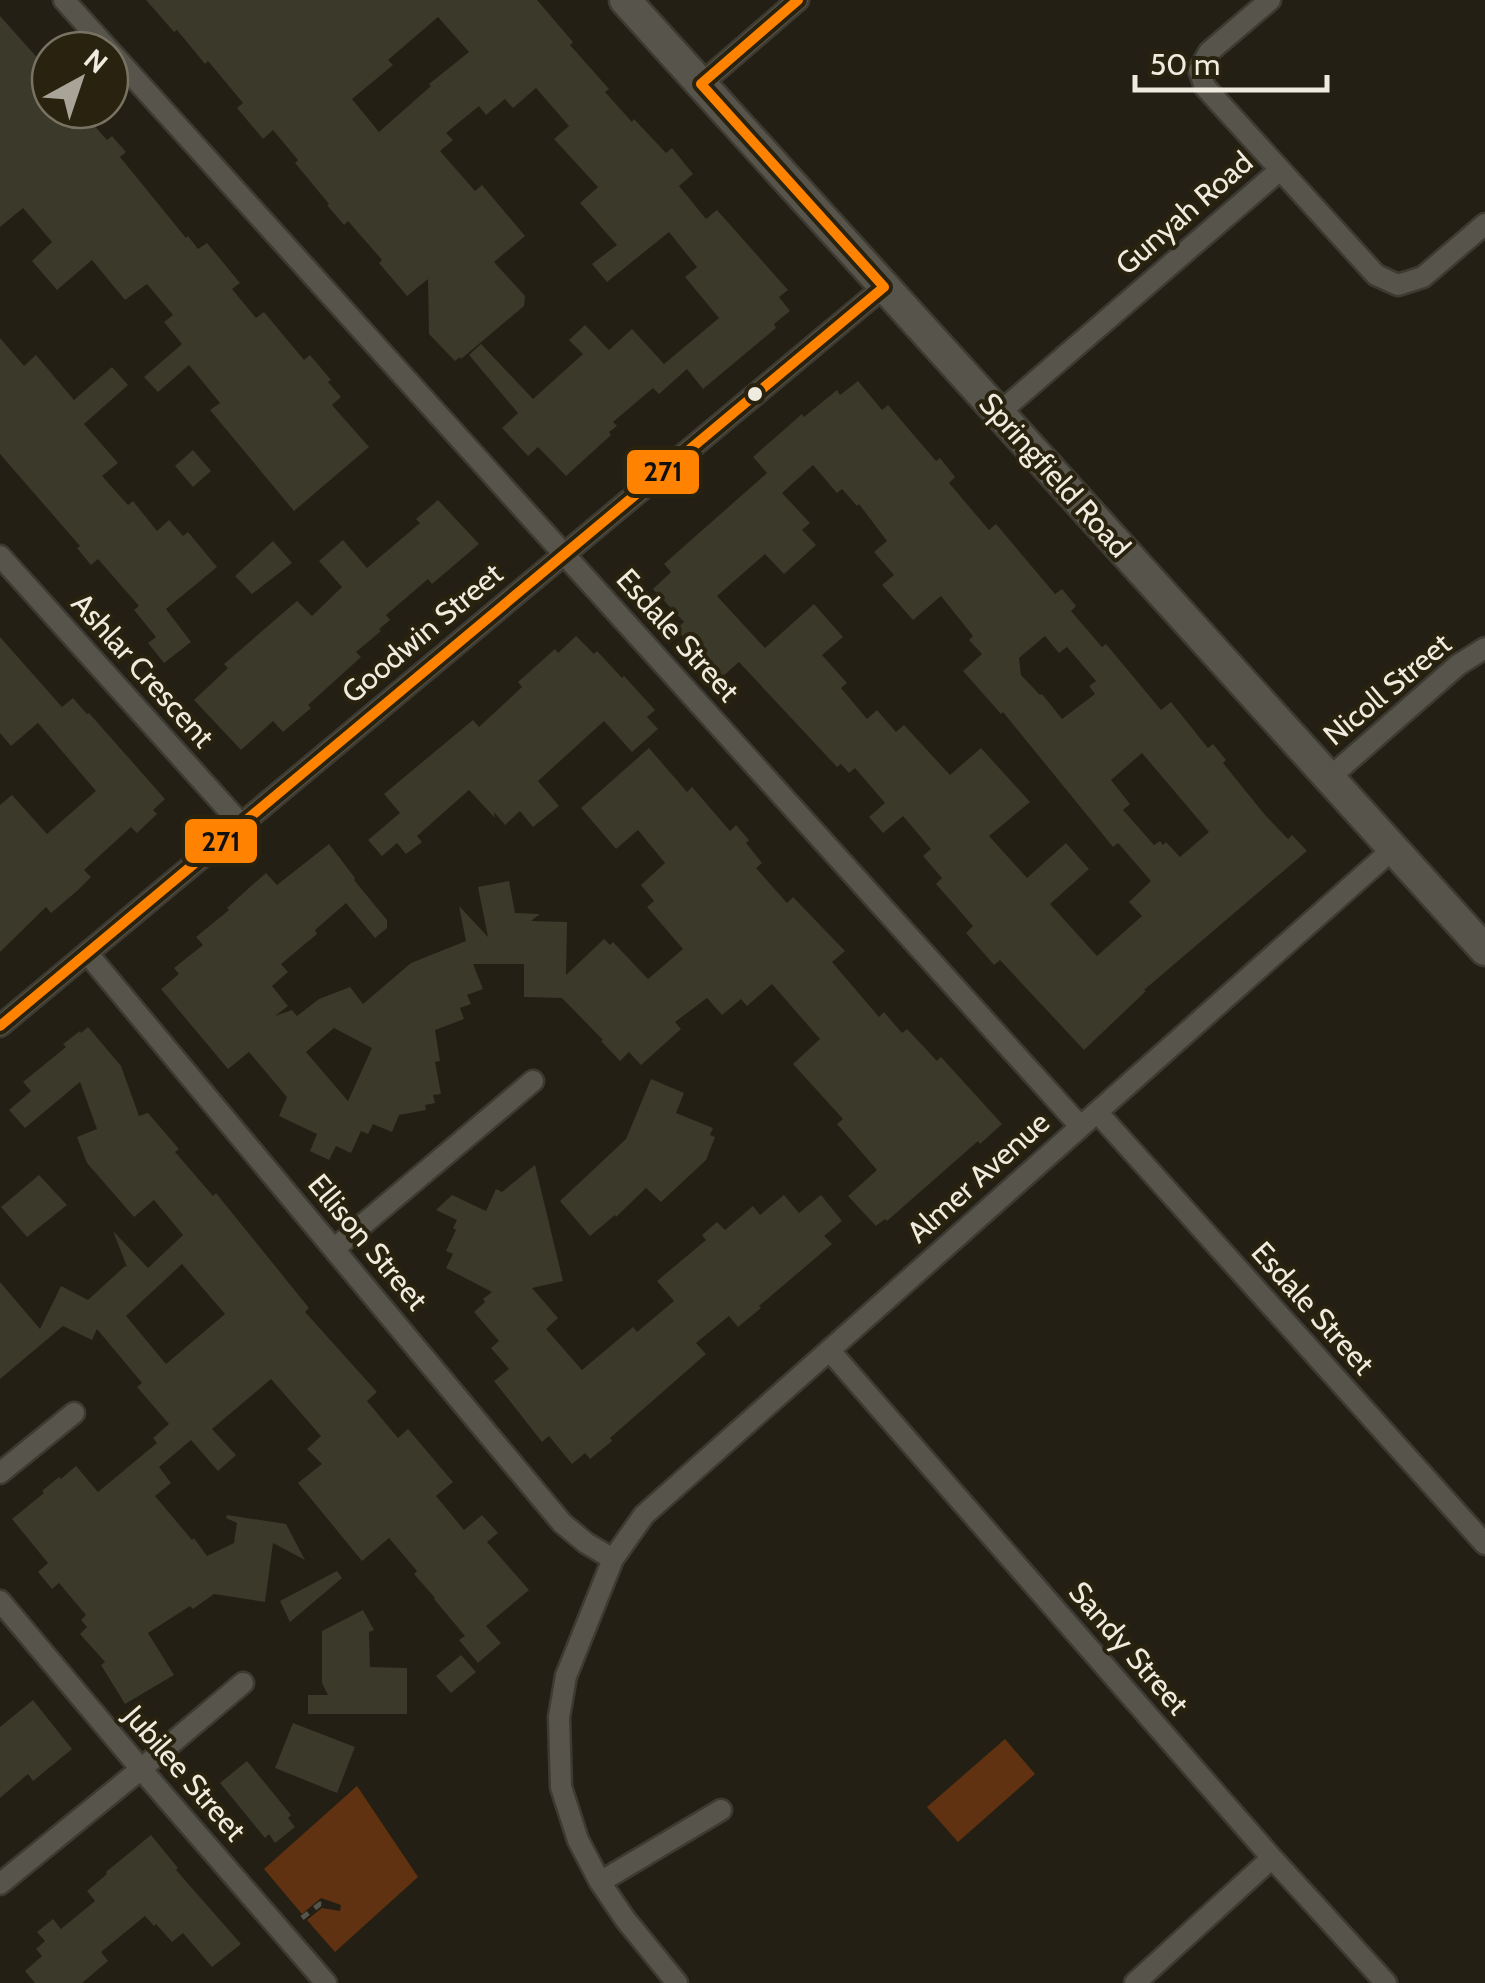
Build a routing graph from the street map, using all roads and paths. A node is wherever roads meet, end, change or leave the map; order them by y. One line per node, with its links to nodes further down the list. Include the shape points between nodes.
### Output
1 (64, 0): 5 (street, Esdale Street)
2 (625, 0): 7 (main road, Springfield Road)
3 (798, 0): 7 (street)
4 (1270, 0): 8 (street, Gunyah Road, via 1209,52 1199,70 1204,87)
5 (92, 30)
6 (130, 72): 12 (street, Esdale Street)
7 (702, 84): 10 (main road, Springfield Road)
8 (1280, 170): 9 (street, via 1376,275 1398,285 1423,277); 11 (street, Gunyah Road)
9 (1485, 224)
10 (884, 287): 11 (main road, Springfield Road); 12 (street, Goodwin Street)
11 (999, 414): 15 (main road, Springfield Road)
12 (564, 554): 16 (street, Goodwin Street); 23 (street, Esdale Street)
13 (0, 556): 16 (street, Ashlar Crescent)
14 (1485, 648): 15 (street, Nicoll Street)
15 (1329, 778): 17 (main road, Springfield Road)
16 (241, 824): 19 (street, Goodwin Street)
17 (1393, 848): 18 (main road, Springfield Road); 22 (street, Almer Avenue)
18 (1485, 950)
19 (87, 953): 20 (street, Goodwin Street); 24 (street, Ellison Street)
20 (0, 1026)
21 (533, 1081): 24 (street)
22 (1097, 1112): 23 (street, Almer Avenue); 28 (street, Esdale Street)
23 (1080, 1126): 25 (street, Almer Avenue)
24 (335, 1248): 29 (street, Ellison Street, via 562,1522)
25 (830, 1351): 29 (street, Almer Avenue, via 644,1515); 34 (street, Sandy Street)
26 (74, 1413): 27 (street)
27 (0, 1473)
28 (1485, 1544)
29 (613, 1558): 35 (street, Almer Avenue, via 566,1676 558,1717 561,1786)
30 (0, 1601): 32 (street, Jubilee Street)
31 (243, 1682): 32 (street)
32 (141, 1769): 36 (street); 39 (street, Jubilee Street)
33 (722, 1810): 35 (street)
34 (1272, 1858): 41 (street); 42 (street, Sandy Street)
35 (600, 1882): 40 (street, Almer Avenue)
36 (0, 1884)
37 (330, 1905): 38 (path, via 320,1904)
38 (302, 1918)
39 (326, 1983)
40 (677, 1983)
41 (1134, 1983)
42 (1386, 1983)

